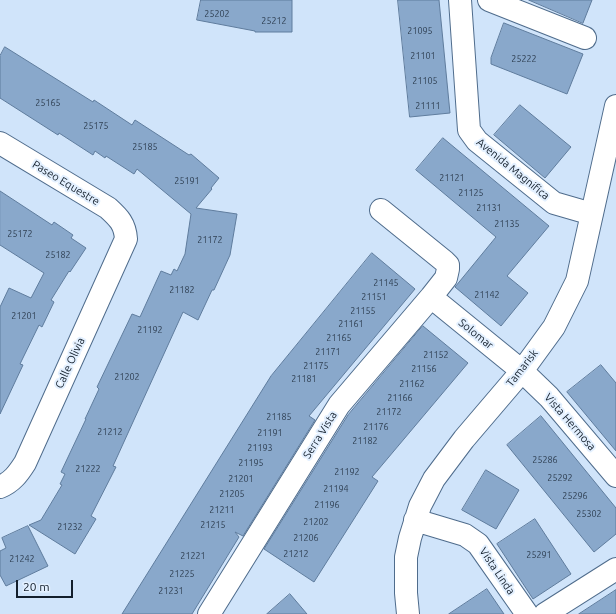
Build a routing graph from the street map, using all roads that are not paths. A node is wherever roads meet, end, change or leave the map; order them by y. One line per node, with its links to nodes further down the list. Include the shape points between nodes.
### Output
1 (460, 0): 7 (street, Avenida Magnifica, via 469,130 477,141 554,203)
2 (489, 0): 3 (street)
3 (585, 38)
4 (616, 106): 7 (street, Tamarisk)
5 (0, 144): 8 (street, Paseo Equestre, via 108,208 119,217)
6 (381, 210): 9 (street, Serra Vista, via 448,265 446,278)
7 (592, 214): 10 (street, Tamarisk, via 577,281 554,327)
8 (126, 230): 12 (street, Calle Olivia, via 122,249 25,463 9,483)
9 (431, 297): 10 (street, Solomar); 15 (street, Serra Vista, via 339,405)
10 (522, 371): 11 (street, Vista Hermosa, via 549,397); 13 (street, Tamarisk, via 464,439 434,479)
11 (616, 476)
12 (0, 487)
13 (415, 520): 16 (street, Tamarisk, via 406,557); 17 (street, Vista Linda, via 465,535 478,544)
14 (616, 569): 18 (street)
15 (210, 614)
16 (408, 614)
17 (527, 614)
18 (545, 614)

